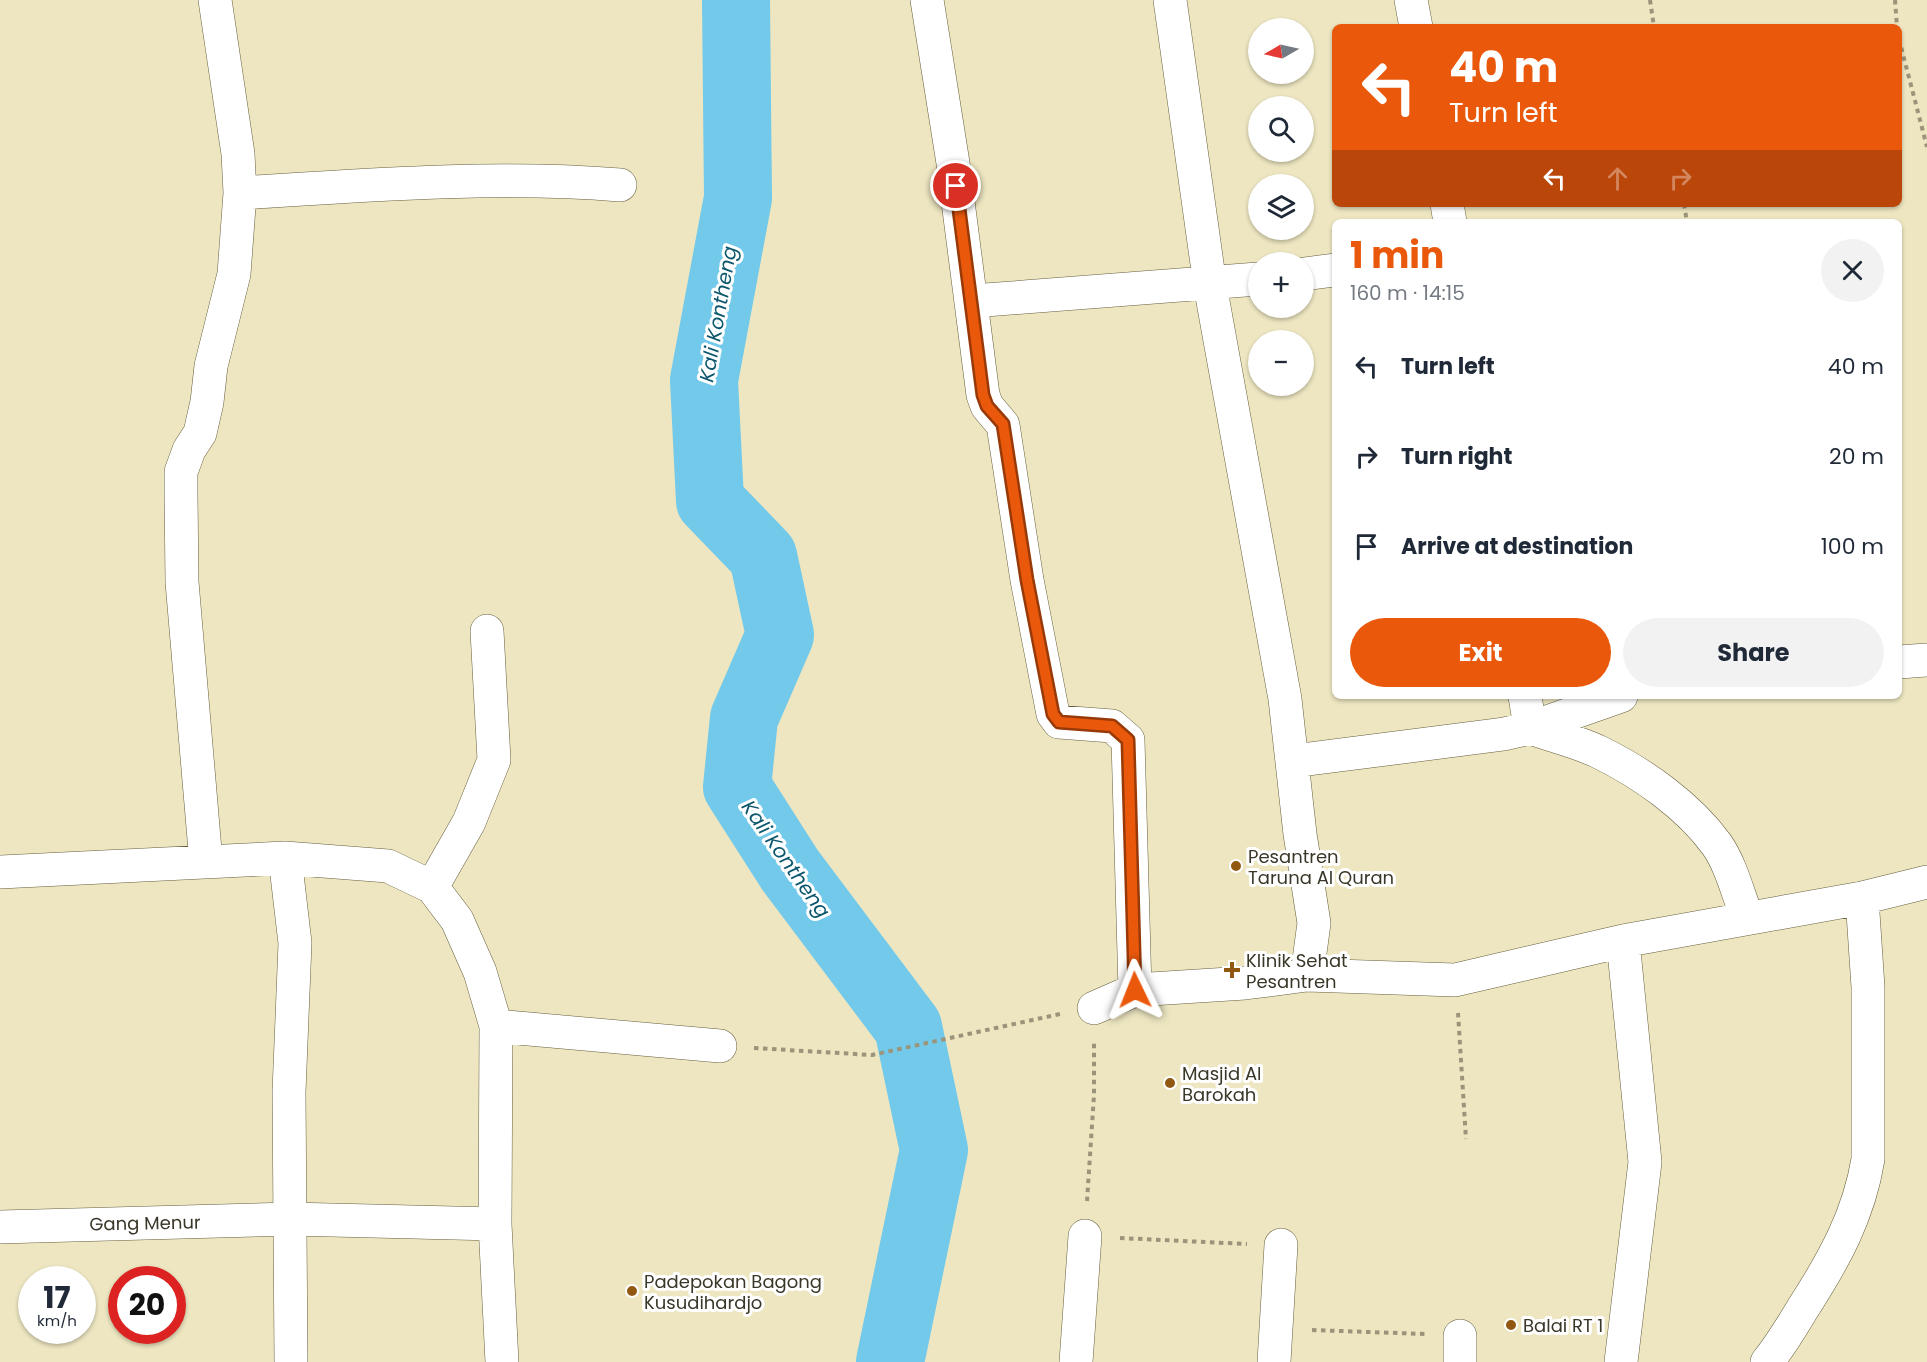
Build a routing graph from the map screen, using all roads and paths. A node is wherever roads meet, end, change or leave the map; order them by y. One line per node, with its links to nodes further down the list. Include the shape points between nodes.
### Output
1 (215, 0): 13 (street, via 238,154)
2 (927, 0): 18 (street)
3 (1170, 0): 17 (street)
4 (1411, 0): 7 (street)
5 (1650, 0): 8 (path)
6 (1895, 0): 9 (path)
7 (1415, 24)
8 (1654, 24)
9 (1897, 24)
10 (1902, 51): 11 (path)
11 (1927, 147)
12 (620, 185): 13 (street, via 462,180)
13 (240, 193): 27 (street, via 234,274 211,366 207,402 200,433 181,472 182,582)
14 (1332, 270): 15 (street)
15 (1314, 273)
16 (1248, 280): 17 (street)
17 (1210, 285): 18 (street); 25 (street)
18 (972, 301): 36 (street, via 983,395 1003,424 1053,714 1059,722 1112,726 1128,740)
19 (487, 631): 30 (street, via 494,760 469,822)
20 (1927, 660): 21 (street)
21 (1902, 662)
22 (1525, 699): 24 (street)
23 (1612, 699): 24 (street)
24 (1530, 728): 25 (street); 32 (street, via 1598,751 1673,800 1718,847)
25 (1293, 761): 34 (street, via 1314,922)
26 (285, 858): 27 (street); 30 (street, via 388,866); 41 (street, via 295,943 289,1092)
27 (206, 862): 28 (street)
28 (0, 872)
29 (1927, 882): 31 (street)
30 (432, 886): 38 (street, via 458,920 480,972)
31 (1862, 898): 32 (street); 53 (street, via 1868,987 1865,1178 1855,1214 1834,1260)
32 (1748, 917): 33 (street)
33 (1623, 941): 35 (street); 52 (street, via 1645,1162)
34 (1307, 975): 35 (street); 36 (street)
35 (1455, 980): 40 (path)
36 (1135, 990): 37 (street)
37 (1094, 1008): 39 (path, via 872,1055); 44 (path, via 1095,1095)
38 (496, 1026): 39 (street); 42 (street)
39 (720, 1046)
40 (1466, 1139)
41 (290, 1219): 42 (street, Gang Menur); 43 (street, Gang Menur); 48 (street)
42 (495, 1224): 49 (street)
43 (0, 1227)
44 (1085, 1236): 45 (path); 50 (street)
45 (1281, 1245): 46 (street)
46 (1276, 1328): 47 (path); 51 (street)
47 (1460, 1349)
48 (291, 1362)
49 (502, 1362)
50 (1076, 1362)
51 (1274, 1362)
52 (1621, 1362)
53 (1767, 1362)

